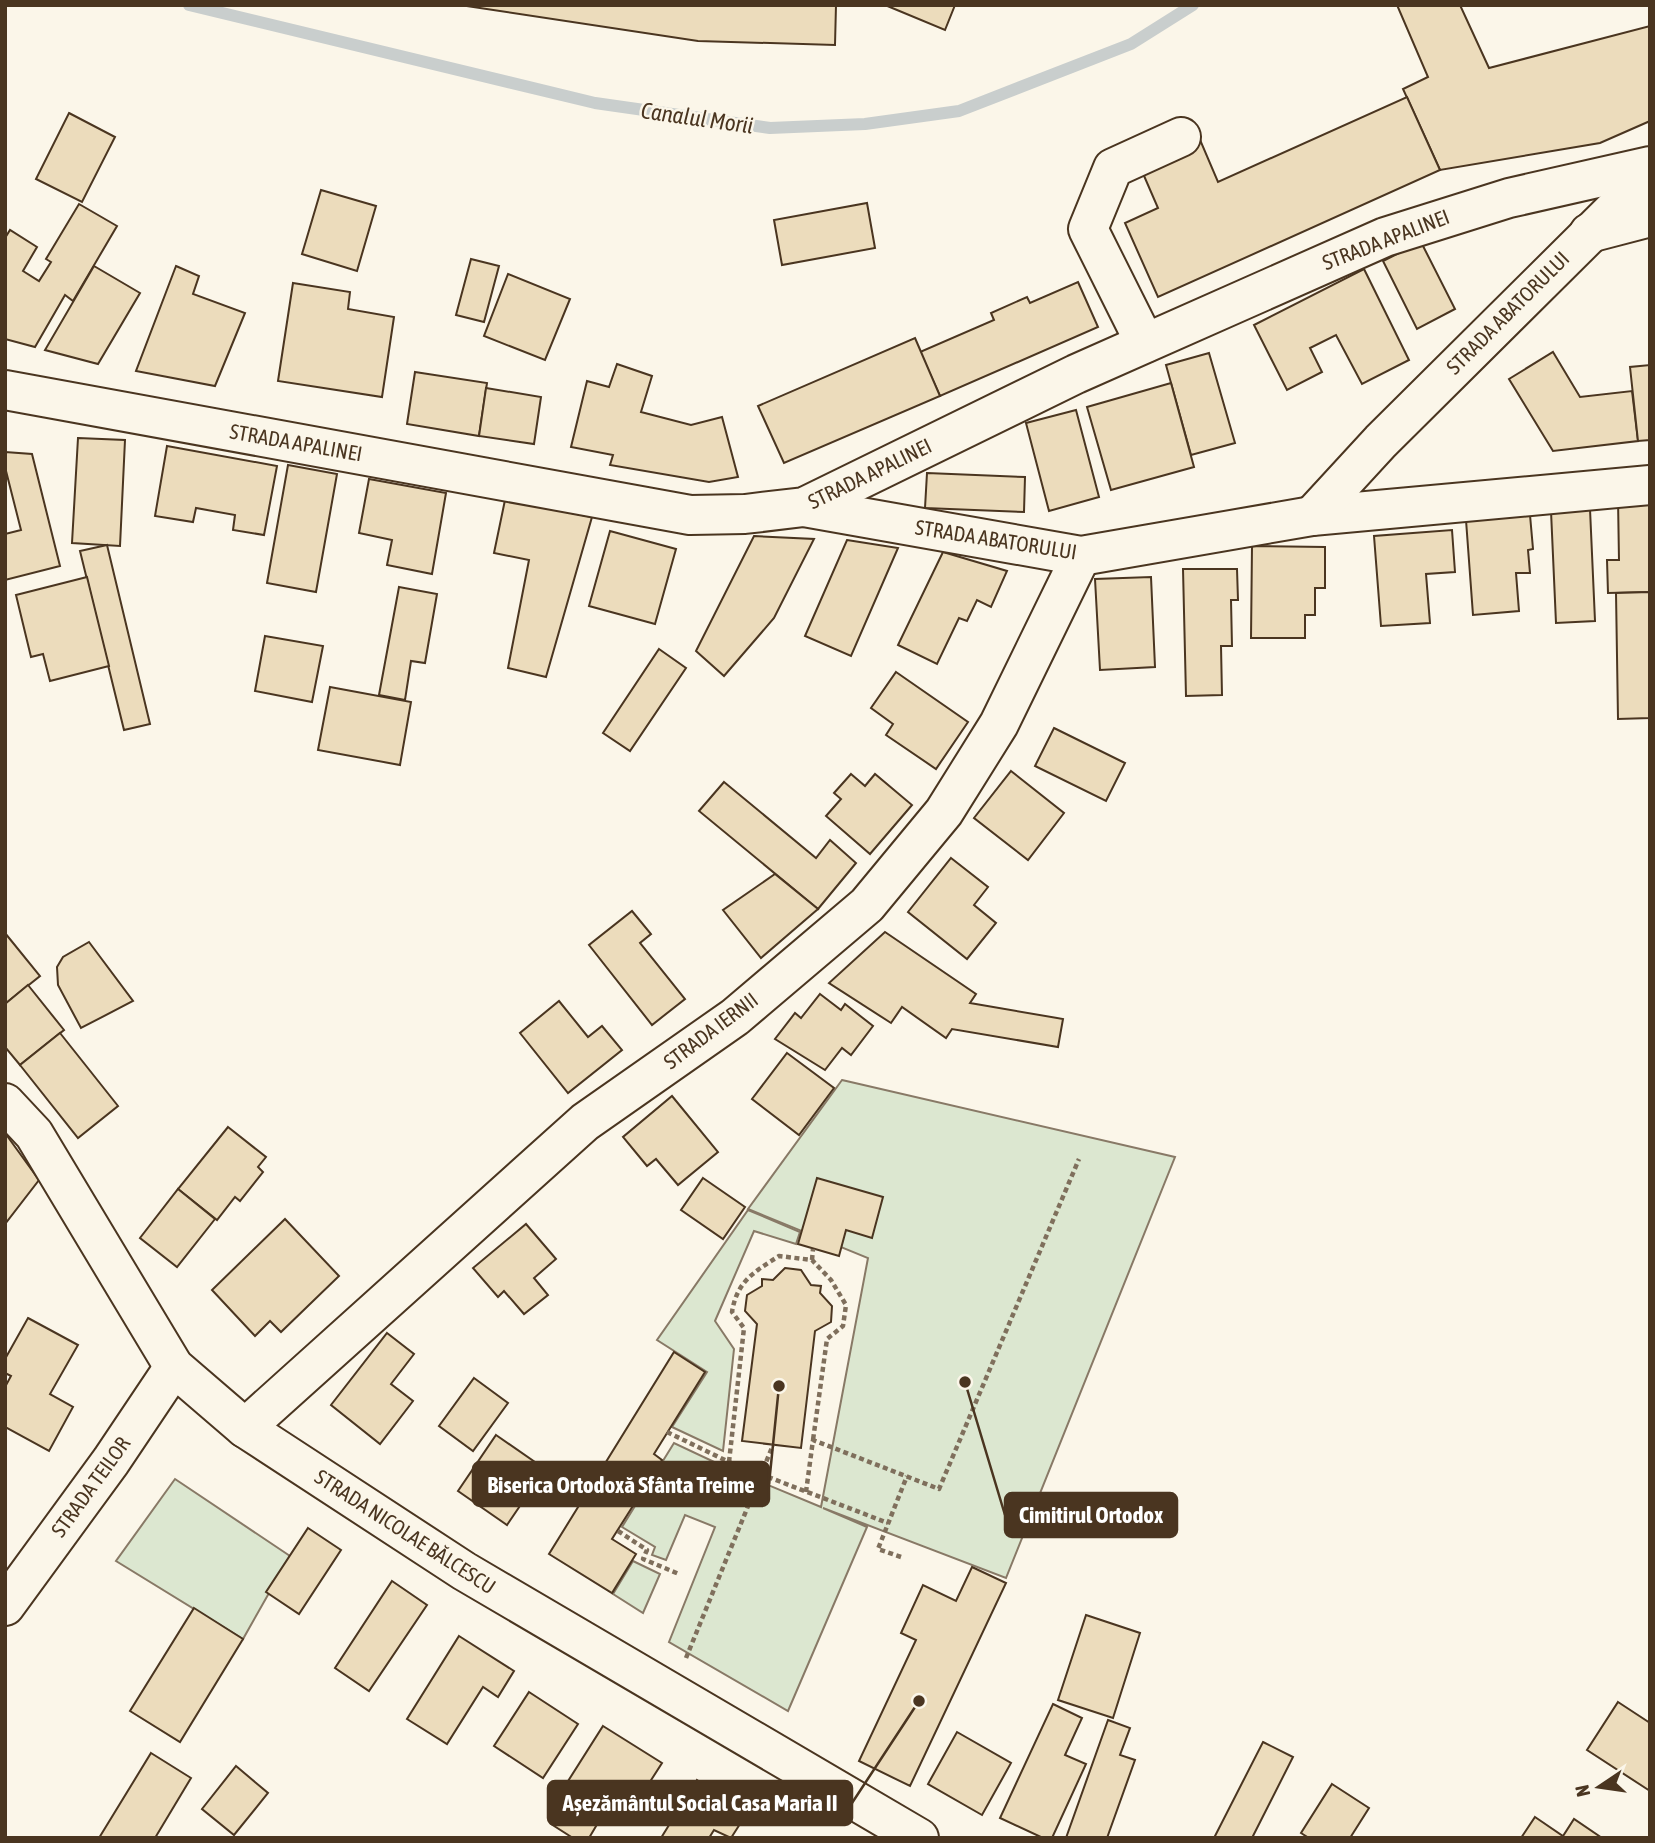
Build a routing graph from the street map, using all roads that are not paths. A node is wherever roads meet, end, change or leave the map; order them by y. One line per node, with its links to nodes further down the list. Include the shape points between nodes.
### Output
1 (1181, 137): 6 (street, via 1112,168 1088,229)
2 (1650, 166): 6 (street, STRADA APALINEI, via 1440,218 1385,237)
3 (1650, 174): 5 (street, STRADA ABATORULUI)
4 (1650, 217): 5 (street)
5 (1587, 233): 10 (street, STRADA ABATORULUI)
6 (1145, 343): 9 (street, STRADA APALINEI)
7 (5, 390): 9 (street, STRADA APALINEI, via 690,515)
8 (1650, 485): 10 (street, STRADA ABATORULUI)
9 (804, 507): 11 (street, STRADA ABATORULUI)
10 (1312, 516): 11 (street, STRADA ABATORULUI)
11 (1082, 556): 14 (street, STRADA IERNII, via 999,724 944,812 867,905 735,1017 585,1122)
12 (5, 1103): 13 (street, STRADA NICOLAE BĂLCESCU, via 34,1135)
13 (174, 1367): 14 (street, STRADA NICOLAE BĂLCESCU); 15 (street, STRADA TEILOR)
14 (245, 1428): 16 (street, STRADA NICOLAE BĂLCESCU, via 464,1571)
15 (5, 1606)
16 (919, 1838)

